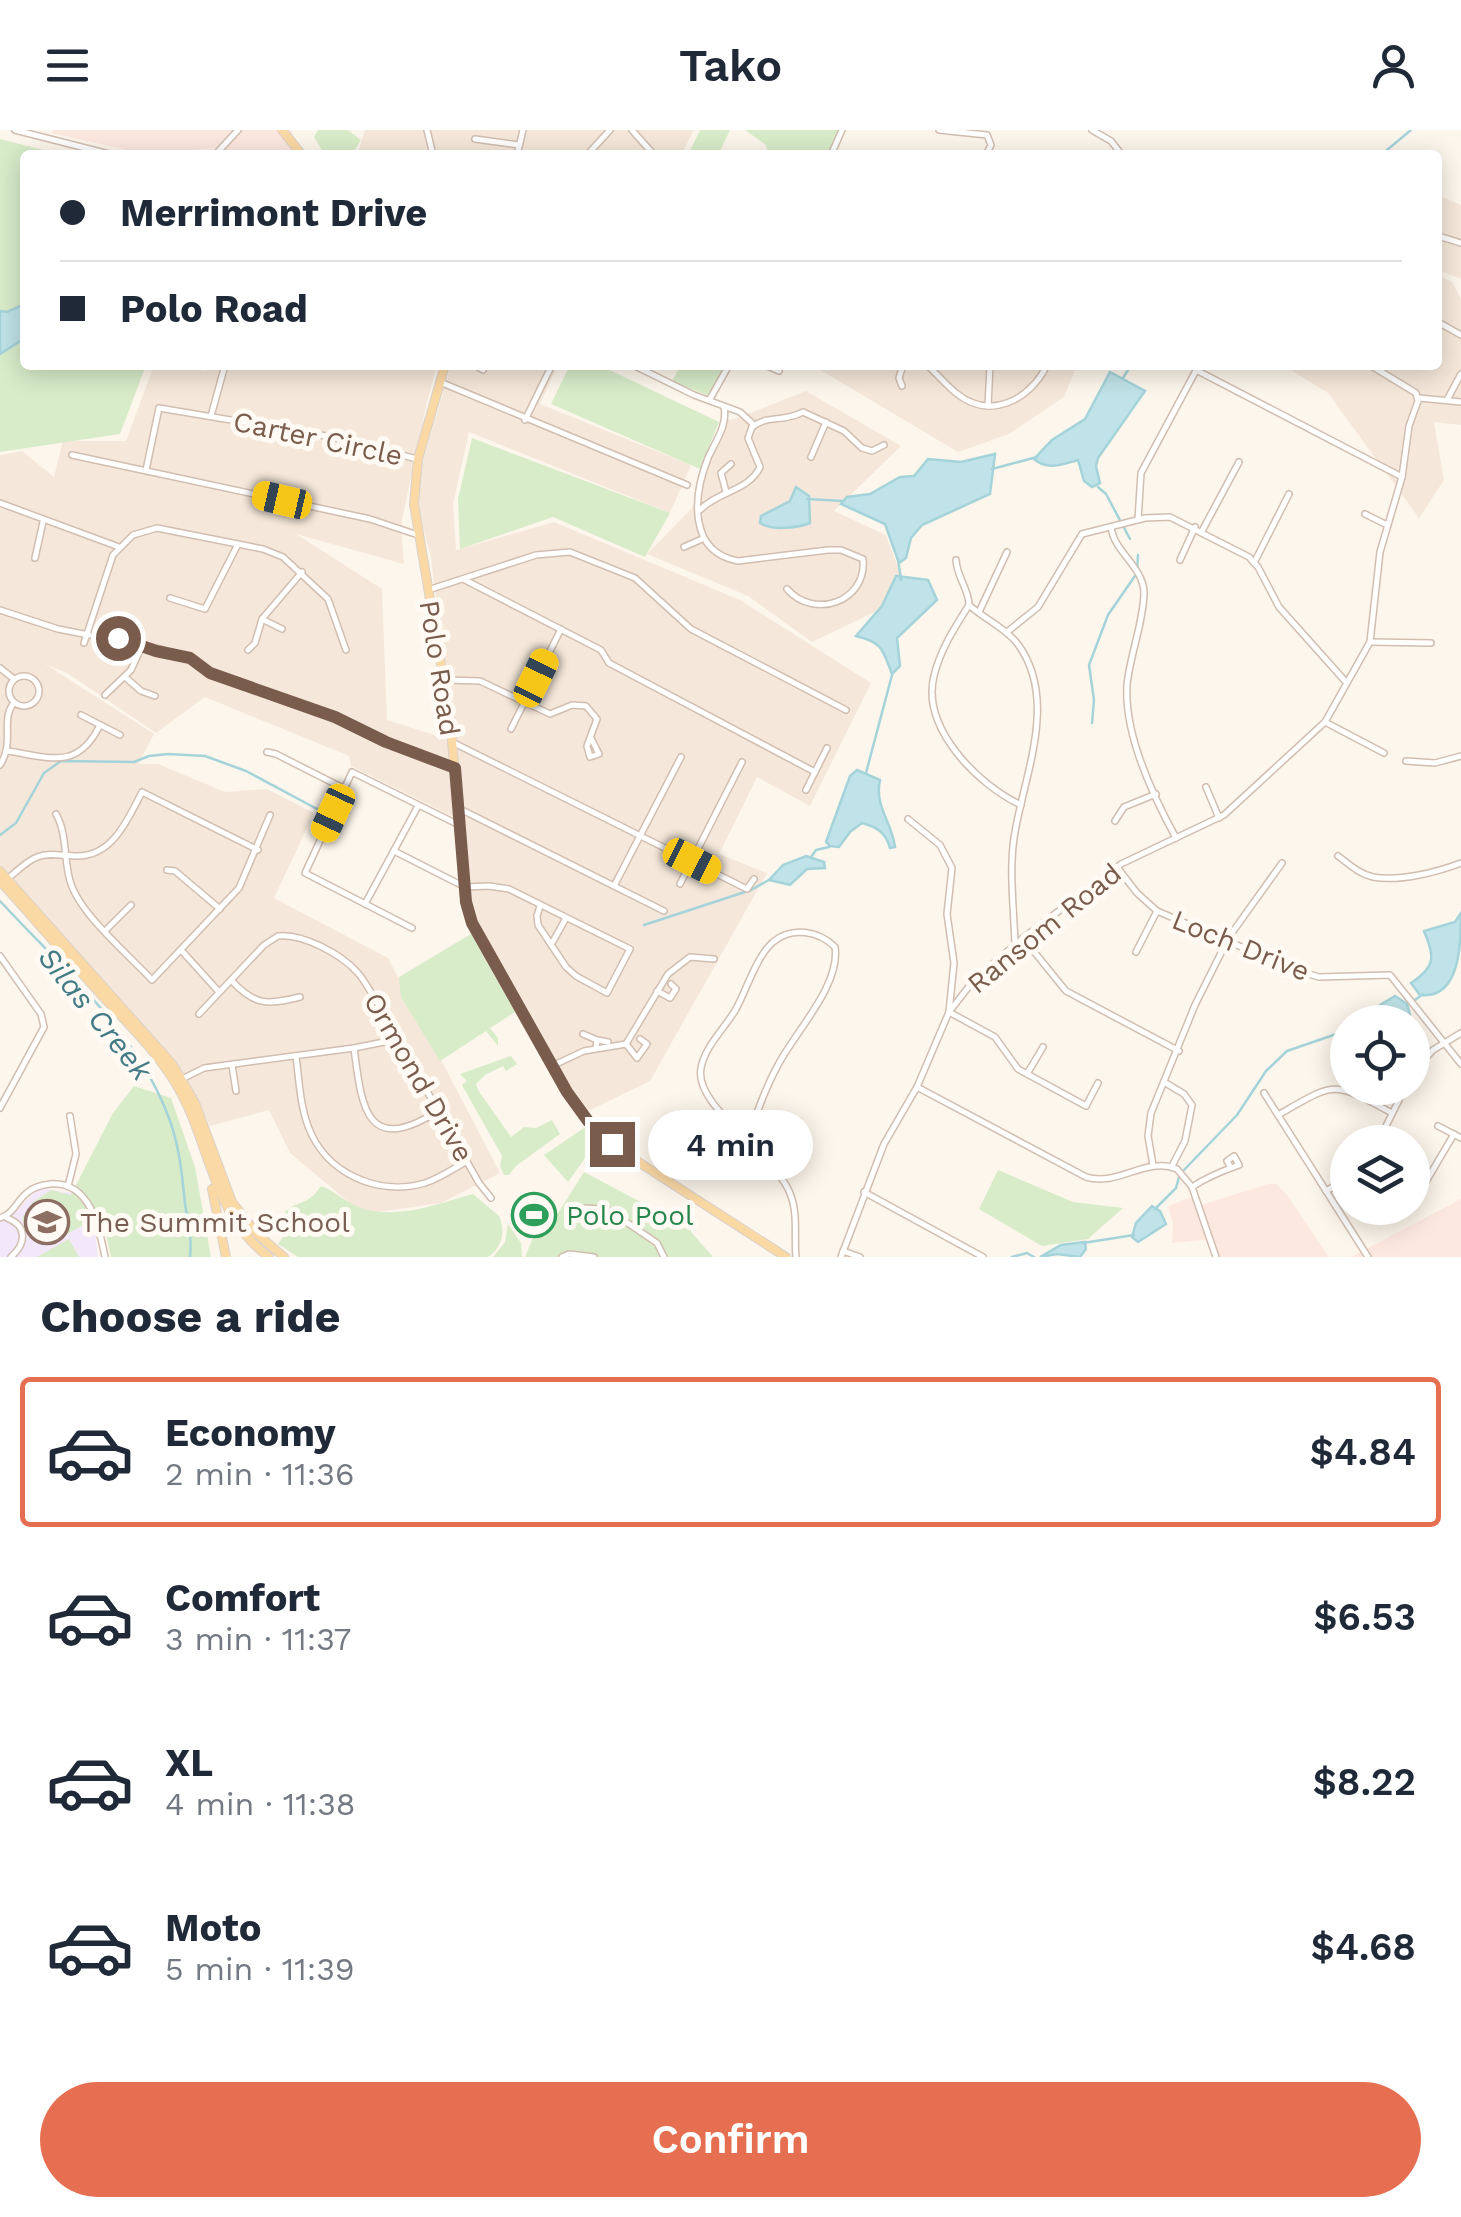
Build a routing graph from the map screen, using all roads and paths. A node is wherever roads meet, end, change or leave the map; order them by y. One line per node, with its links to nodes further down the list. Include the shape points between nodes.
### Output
1 (14, 130): 11 (street)
2 (238, 130): 12 (street)
3 (282, 130): 13 (main road)
4 (523, 130): 10 (street)
5 (610, 130): 15 (street)
6 (632, 130): 16 (street)
7 (939, 130): 17 (street, via 987,135)
8 (1092, 130): 18 (street)
9 (476, 139): 10 (street)
10 (518, 145): 14 (street)
11 (93, 150)
12 (220, 150)
13 (298, 150)
14 (518, 150)
15 (592, 150)
16 (650, 150)
17 (988, 150)
18 (1118, 150)
19 (224, 370): 40 (street, Carter Circle)
20 (443, 370): 32 (main road, Polo Road)
21 (550, 370): 41 (street)
22 (643, 370): 35 (street)
23 (726, 370): 35 (street)
24 (901, 370): 33 (street)
25 (932, 370): 38 (street, via 955,393)
26 (990, 370): 38 (street)
27 (1044, 370): 38 (street, via 1024,396)
28 (1197, 370): 58 (street, via 1141,472)
29 (1202, 370): 51 (street)
30 (1378, 370): 34 (street)
31 (1461, 374): 36 (street)
32 (440, 382): 41 (street); 47 (main road, Polo Road)
33 (902, 386)
34 (1418, 397): 36 (street); 51 (street, Ransom Road)
35 (710, 399): 39 (street)
36 (1447, 400): 37 (street)
37 (1461, 402)
38 (988, 406)
39 (724, 407): 43 (street, via 748,416); 56 (street, via 726,418 703,475)
40 (211, 416): 47 (street, Carter Circle); 50 (street, via 159,408)
41 (525, 420): 52 (street)
42 (826, 422): 43 (street, via 803,412); 44 (street, via 872,452); 46 (street)
43 (752, 426): 53 (street, via 748,438 760,467 755,479)
44 (884, 445)
45 (72, 455): 50 (street)
46 (811, 457)
47 (418, 459): 64 (main road, Polo Road)
48 (1239, 462): 63 (street)
49 (731, 464): 53 (street, via 721,472)
50 (146, 470): 64 (street)
51 (1402, 477): 60 (street, Ransom Road)
52 (687, 485)
53 (722, 494): 56 (street)
54 (1289, 494): 73 (street)
55 (0, 502): 59 (street)
56 (700, 510): 65 (street)
57 (1365, 514): 60 (street)
58 (1138, 520): 61 (street); 62 (street, via 1170,517)
59 (44, 521): 67 (street); 70 (street)
60 (1387, 525): 88 (street, Ransom Road)
61 (1110, 527): 85 (street, via 1077,539 1038,607); 126 (street, via 1112,541 1142,581 1128,704 1133,737)
62 (1195, 527): 63 (street); 72 (street)
63 (1202, 531): 73 (street)
64 (418, 535): 77 (main road, Polo Road)
65 (702, 539): 68 (street); 76 (street, via 713,552 738,561 842,550 863,558 855,587 836,604 810,606)
66 (238, 544): 67 (street, via 156,528); 74 (street, via 277,553); 78 (street, via 206,609)
67 (119, 546): 86 (street)
68 (684, 547)
69 (1007, 552): 81 (street)
70 (35, 558)
71 (956, 560): 79 (street)
72 (1180, 560)
73 (1254, 563): 98 (street, via 1280,608)
74 (302, 572): 82 (street); 93 (street, via 328,599)
75 (463, 580): 77 (street); 84 (street); 103 (street, via 536,555 570,552 634,578 691,629)
76 (787, 589)
77 (428, 590): 97 (main road, Polo Road)
78 (170, 598)
79 (969, 605): 81 (street); 128 (street, via 933,676 934,704 968,769)
80 (0, 610): 86 (street)
81 (979, 612): 85 (street)
82 (262, 619): 83 (street); 92 (street)
83 (282, 628)
84 (561, 629): 101 (street); 122 (street, via 600,650 609,664)
85 (1007, 632): 128 (street, via 1026,659 1037,708)
86 (89, 635): 90 (street)
87 (118, 638): 91 (street)
88 (1370, 642): 89 (street); 98 (street, Ransom Road)
89 (1432, 643)
90 (84, 644)
91 (142, 646): 95 (street); 121 (street, via 190,658 210,673)
92 (248, 650)
93 (346, 650)
94 (0, 668): 96 (street)
95 (125, 678): 99 (street); 100 (street)
96 (14, 679): 102 (street, via 8,690); 102 (street, via 33,678 39,692 31,704)
97 (444, 680): 101 (street, via 480,681); 111 (main road, Polo Road)
98 (1346, 682): 106 (street, Ransom Road)
99 (105, 695)
100 (155, 696)
101 (524, 702): 108 (street); 110 (street, via 552,714 586,706 596,716)
102 (14, 703): 105 (street)
103 (846, 710)
104 (81, 715): 107 (street)
105 (2, 720): 113 (street)
106 (1326, 722): 115 (street); 132 (street, Ransom Road)
107 (100, 725): 109 (street); 113 (street, via 80,753 50,758)
108 (512, 729)
109 (120, 736)
110 (591, 738)
111 (452, 742): 121 (main road, Polo Road); 136 (street)
112 (827, 748): 122 (street)
113 (8, 751): 120 (street)
114 (266, 752): 124 (street)
115 (1384, 753)
116 (681, 756): 136 (street)
117 (1461, 756): 119 (street)
118 (742, 762): 142 (street)
119 (1406, 762)
120 (0, 765)
121 (455, 768): 129 (main road, Polo Road)
122 (815, 772): 125 (street)
123 (1206, 787): 132 (street)
124 (345, 789): 127 (street, via 352,772); 153 (street, via 304,873)
125 (806, 790)
126 (1156, 794): 134 (street, via 1124,807); 137 (street)
127 (419, 804): 135 (street); 139 (street)
128 (1021, 805): 165 (street, via 1013,856)
129 (458, 808): 135 (main road, Polo Road); 151 (street)
130 (56, 814): 140 (street)
131 (270, 815): 138 (street)
132 (1219, 818): 137 (street, Ransom Road)
133 (908, 819): 177 (street, via 940,845 952,868)
134 (1114, 820)
135 (459, 824): 152 (main road, Polo Road)
136 (640, 835): 142 (street); 151 (street)
137 (1176, 838): 145 (street, Ransom Road)
138 (258, 850): 140 (street, via 142,792 113,840 87,854); 156 (street)
139 (394, 851): 152 (street); 153 (street)
140 (65, 854): 149 (street, via 34,858); 161 (street, via 75,894)
141 (1338, 856): 144 (street, via 1374,877)
142 (692, 861): 148 (street, via 747,889); 150 (street)
143 (1282, 863): 163 (street)
144 (1461, 863)
145 (1117, 867): 158 (street, Loch Drive); 162 (street, Ransom Road)
146 (167, 870): 156 (street)
147 (0, 871): 149 (main road)
148 (754, 880)
149 (3, 881): 196 (main road, via 160,1048)
150 (680, 884)
151 (614, 886): 157 (street)
152 (465, 887): 155 (street, via 505,888); 194 (main road, Polo Road, via 474,929)
153 (366, 904): 160 (street)
154 (131, 905): 161 (street)
155 (540, 906): 159 (street); 164 (street, via 537,922)
156 (220, 909): 166 (street)
157 (664, 911)
158 (1157, 911): 163 (street, Loch Drive); 167 (street)
159 (566, 918): 164 (street); 164 (street, via 630,949 608,993 572,973)
160 (412, 928)
161 (106, 930): 166 (street, via 152,980)
162 (1022, 938): 165 (street, Ransom Road); 189 (street, via 1066,992)
163 (1226, 941): 184 (street, Loch Drive, via 1319,977 1390,975); 189 (street)
164 (551, 945)
165 (1015, 945): 177 (street, Ransom Road)
166 (181, 950): 175 (street)
167 (1136, 952)
168 (0, 956): 170 (street)
169 (714, 960): 174 (street, via 690,957)
170 (7, 967): 171 (street); 203 (street, via 44,1028)
171 (0, 974)
172 (232, 981): 175 (street, Ormond Drive); 176 (street, via 256,1001); 181 (street, Ormond Drive, via 269,941 296,937 356,971)
173 (671, 984): 174 (street, via 676,989 670,998)
174 (657, 991): 186 (street)
175 (219, 992): 178 (street, Ormond Drive)
176 (300, 997)
177 (949, 1012): 195 (street, via 996,1037); 199 (street, Ransom Road)
178 (199, 1014)
179 (1461, 1033): 184 (street)
180 (583, 1034): 185 (street)
181 (399, 1039): 188 (street); 204 (street, Ormond Drive)
182 (640, 1039): 186 (street, via 647,1044 636,1058)
183 (608, 1042): 185 (street)
184 (1444, 1043): 190 (street); 193 (street, Loch Drive)
185 (597, 1044): 186 (street); 194 (street)
186 (626, 1044)
187 (1042, 1047): 195 (street)
188 (354, 1048): 191 (street); 204 (street, via 363,1104 373,1121 404,1130)
189 (1179, 1050): 197 (street)
190 (1430, 1053)
191 (296, 1056): 192 (street); 213 (street, via 309,1130 345,1172 380,1186 408,1186)
192 (232, 1064): 196 (street); 200 (street)
193 (1461, 1064)
194 (552, 1066): 236 (main road, Polo Road, via 582,1114 612,1144)
195 (1027, 1074): 198 (street, via 1086,1106)
196 (179, 1081): 214 (main road); 228 (main road, via 204,1123 232,1202)
197 (1164, 1082): 215 (street, via 1149,1122); 216 (street, via 1192,1105)
198 (1098, 1083)
199 (917, 1087): 215 (street, via 1088,1178 1107,1181); 223 (street, Ransom Road)
200 (236, 1092)
201 (1264, 1092): 206 (street)
202 (1396, 1105): 205 (street)
203 (0, 1108)
204 (440, 1110): 213 (street, Ormond Drive)
205 (1392, 1113): 206 (street, via 1330,1088); 208 (street)
206 (1278, 1115): 222 (street)
207 (70, 1116): 219 (street, via 76,1154)
208 (1386, 1125)
209 (1438, 1126): 210 (street)
210 (1454, 1134): 212 (street); 218 (street)
211 (748, 1138): 211 (street, via 776,1067 834,966 833,943 817,934 784,935 771,943 701,1065 709,1101); 237 (street, via 791,1196)
212 (1461, 1138)
213 (468, 1161): 224 (street, Ormond Drive)
214 (208, 1165): 228 (main road, via 228,1212); 231 (main road)
215 (1154, 1166): 216 (street)
216 (1172, 1167): 220 (street)
217 (1231, 1168): 220 (street)
218 (1430, 1175)
219 (68, 1186): 226 (street, via 34,1188); 230 (street, via 93,1212)
220 (1192, 1187): 240 (street)
221 (1330, 1188): 222 (street)
222 (1326, 1190): 241 (street)
223 (864, 1192): 227 (street, Ransom Road); 239 (street)
224 (491, 1198)
225 (582, 1208): 235 (street, via 606,1210 657,1242)
226 (2, 1218): 229 (street, via 22,1231 21,1246)
227 (842, 1254): 238 (street)
228 (268, 1255): 232 (main road)
229 (10, 1257)
230 (105, 1257)
231 (226, 1257)
232 (284, 1257)
233 (562, 1257): 234 (street)
234 (594, 1257)
235 (664, 1257)
236 (786, 1257)
237 (796, 1257)
238 (860, 1257)
239 (983, 1257)
240 (1216, 1257)
241 (1368, 1257)

